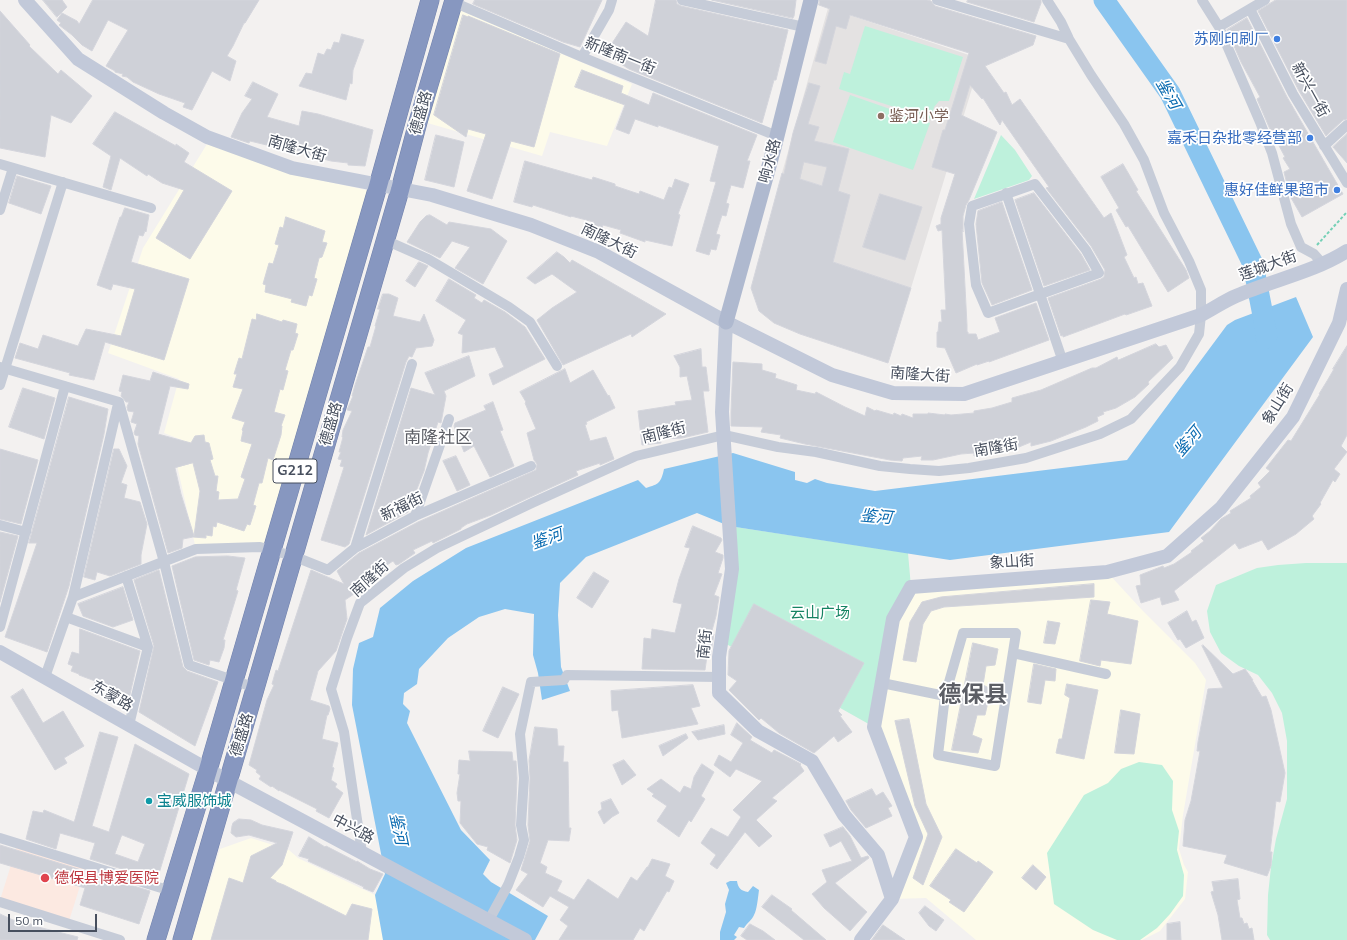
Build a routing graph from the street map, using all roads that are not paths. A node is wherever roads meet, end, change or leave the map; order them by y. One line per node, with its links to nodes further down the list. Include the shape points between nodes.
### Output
1 (25, 0): 23 (main road, 南隆大街, via 78,59 207,137 292,168)
2 (430, 0): 23 (highway, G212)
3 (612, 0): 15 (street, via 610,10)
4 (682, 0): 13 (street)
5 (811, 0): 13 (main road, 响水路)
6 (937, 0): 14 (street)
7 (1047, 0): 14 (street, 南隆街)
8 (1202, 0): 12 (street)
9 (1265, 0): 11 (street)
10 (453, 1): 15 (street, 新隆南一街); 24 (highway, 德盛路 / G212)
11 (1250, 9): 12 (street); 18 (street, 新兴一街, via 1293,94)
12 (1219, 27): 31 (street, via 1272,153 1291,224 1302,247 1314,254)
13 (804, 28): 17 (main road, 响水路)
14 (1068, 39): 35 (street, 南隆街, via 1124,124 1144,160 1164,213 1201,290)
15 (582, 56): 17 (street, 新隆南一街)
16 (1347, 125): 18 (street)
17 (777, 136): 36 (main road, 响水路)
18 (1324, 146): 22 (street, 新兴一街)
19 (0, 164): 20 (street)
20 (13, 168): 21 (street); 27 (street)
21 (63, 182): 26 (street); 40 (street)
22 (1347, 183)
23 (378, 185): 24 (main road, 南隆大街); 51 (highway, G212)
24 (400, 190): 28 (highway, 德盛路 / G212); 36 (main road, 南隆大街, via 432,195 531,225 599,252)
25 (1006, 193): 34 (street); 34 (street, via 972,206 969,224 976,285 988,313); 34 (street, via 1035,184 1086,250 1099,273)
26 (151, 208)
27 (0, 210)
28 (385, 240): 39 (street, via 428,260 530,322); 52 (highway, 德盛路 / G212)
29 (1347, 251): 31 (main road, 莲城大街)
30 (1347, 261): 32 (main road, 莲城大街)
31 (1322, 263): 32 (main road, 莲城大街)
32 (1308, 273): 35 (main road, 莲城大街, via 1236,300)
33 (1347, 289): 65 (main road, 象山街, via 1340,323 1293,417 1221,508 1167,556 1107,572 911,587 893,619)
34 (1039, 294): 37 (street)
35 (1201, 318): 37 (main road, 南隆大街); 45 (street, 南隆街, via 1199,334 1180,367 1131,419 1100,434 1026,458 969,468 910,469 880,466)
36 (726, 322): 37 (main road, 南隆大街, via 832,375 893,392 964,394); 45 (main road, 南街, via 722,412)
37 (1063, 362)
38 (412, 364): 50 (street)
39 (557, 366)
40 (2, 368): 41 (street); 42 (street)
41 (0, 385)
42 (65, 386): 43 (street); 49 (street)
43 (119, 402): 53 (street); 55 (street)
44 (449, 419): 47 (street)
45 (724, 435): 63 (main road, 南街, via 732,569 719,657); 72 (street, 南隆街, via 636,456 511,513 438,548 404,568 360,603 331,689 344,732)
46 (531, 466): 47 (street, 新福街)
47 (415, 516): 50 (street, 新福街)
48 (0, 525): 49 (street)
49 (26, 532): 57 (street)
50 (354, 548): 52 (street, 新福街, via 328,570)
51 (272, 550): 52 (street); 53 (street, via 260,547 196,549); 64 (highway, G212)
52 (293, 556): 66 (highway, 德盛路 / G212)
53 (164, 562): 54 (street); 64 (street, via 189,665)
54 (126, 576): 55 (street); 58 (street)
55 (73, 597): 56 (street)
56 (66, 618): 58 (street); 62 (street)
57 (0, 627)
58 (148, 647): 68 (street)
59 (0, 652): 62 (main road, 东蒙路)
60 (1013, 653): 61 (street); 67 (street, via 1016,633 963,633); 67 (street, via 995,766 938,755)
61 (1106, 674)
62 (45, 677): 68 (main road, 东蒙路)
63 (719, 677): 74 (main road, 南街, via 719,693 758,731 812,761 844,815 878,855); 76 (street, via 567,675 564,680 531,682 520,734 524,778 521,825 524,840 508,885)
64 (234, 680): 66 (street); 69 (highway, G212)
65 (882, 683): 67 (street); 74 (main road, 象山街, via 874,727 916,837)
66 (256, 688): 70 (highway, 德盛路 / G212)
67 (945, 696)
68 (129, 725): 69 (main road, 东蒙路)
69 (208, 770): 70 (main road, 中兴路); 73 (highway, G212)
70 (228, 781): 72 (main road, 中兴路); 79 (highway, 德盛路 / G212)
71 (0, 838): 73 (street)
72 (362, 853): 76 (main road, 中兴路)
73 (171, 891): 78 (highway, G212)
74 (892, 899): 81 (main road, 象山街)
75 (0, 902): 77 (street)
76 (489, 920): 80 (main road, 中兴路)
77 (120, 940)
78 (156, 940)
79 (182, 940)
80 (525, 940)
81 (861, 940)

